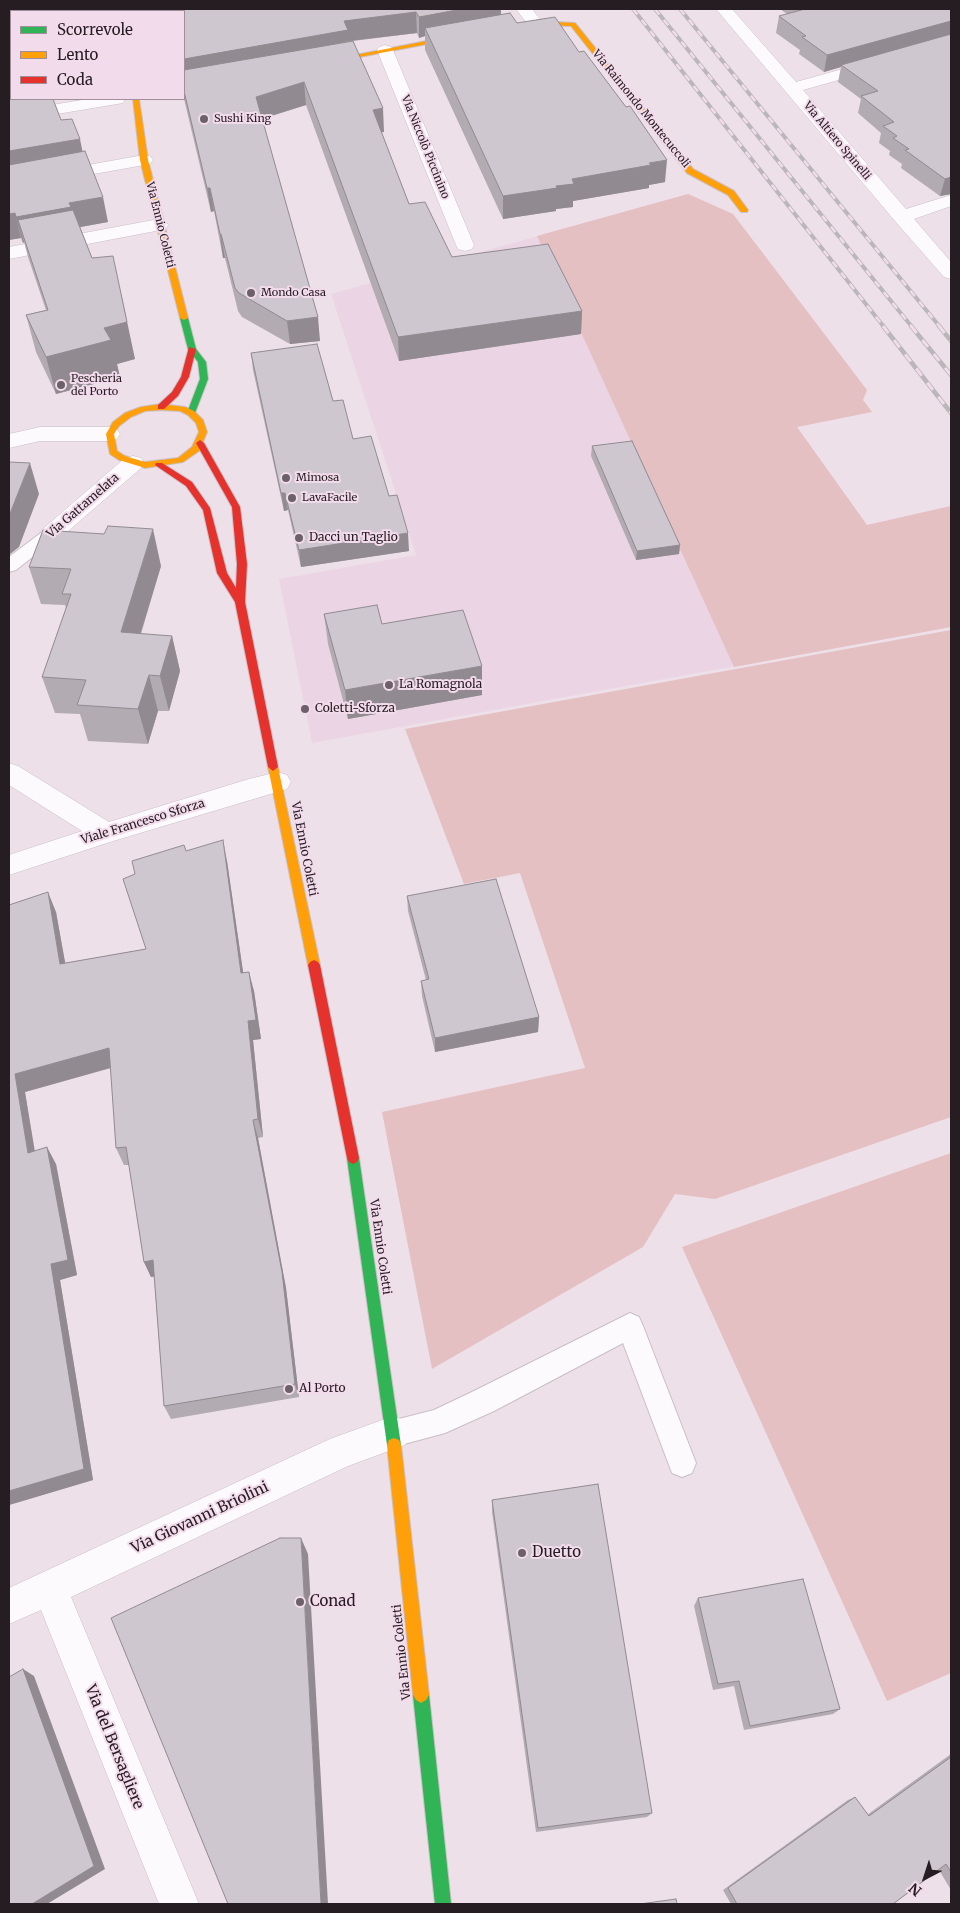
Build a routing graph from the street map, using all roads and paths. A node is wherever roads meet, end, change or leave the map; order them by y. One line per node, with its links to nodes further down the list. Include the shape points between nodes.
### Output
1 (524, 9): 3 (street)
2 (724, 9): 9 (street, Via Altiero Spinelli)
3 (535, 23): 4 (street, Via Raimondo Montecuccoli); 16 (street, Via Raimondo Montecuccoli, via 573,24 690,171 731,193)
4 (507, 28)
5 (469, 35): 6 (street)
6 (385, 50): 8 (street); 19 (street, Via Niccolò Piccinino)
7 (886, 62): 9 (street)
8 (308, 64)
9 (792, 88): 17 (street, Via Altiero Spinelli)
10 (111, 100): 12 (street)
11 (136, 100): 13 (street, Via Ennio Coletti)
12 (9, 117)
13 (144, 160): 14 (street); 18 (street, Via Ennio Coletti)
14 (9, 184)
15 (951, 200): 17 (street)
16 (744, 210)
17 (902, 217): 21 (street, Via Altiero Spinelli)
18 (159, 225): 20 (street); 22 (street, Via Ennio Coletti)
19 (465, 245)
20 (9, 253)
21 (951, 273)
22 (192, 349): 23 (street, Via Ennio Coletti, via 185,377 176,394); 24 (street, Via Ennio Coletti, via 202,362 204,379)
23 (161, 406): 24 (street); 25 (street, via 128,414)
24 (191, 413): 27 (street, Via Ennio Coletti, via 200,422 203,432)
25 (110, 434): 26 (street, via 40,434); 28 (street, Via Ennio Coletti, via 114,452)
26 (9, 441)
27 (200, 443): 29 (street, Via Ennio Coletti, via 184,457); 32 (street, Via Ennio Coletti, via 236,507 242,564)
28 (133, 463): 29 (street, Via Ennio Coletti); 30 (street, Via Gattamelata)
29 (159, 465): 32 (street, Via Ennio Coletti, via 189,484 207,510 222,573)
30 (52, 533): 31 (lane, Via Gattamelata)
31 (9, 566)
32 (240, 602): 34 (street, Via Ennio Coletti)
33 (9, 773): 35 (street)
34 (278, 782): 35 (street, Viale Francesco Sforza); 37 (street, Via Ennio Coletti, via 352,1153)
35 (106, 833): 36 (street, Viale Francesco Sforza)
36 (9, 865)
37 (393, 1433): 38 (lane, via 435,1423 630,1326); 39 (street, Via Giovanni Briolini, via 342,1451); 42 (street, Via Ennio Coletti)
38 (682, 1463)
39 (50, 1589): 40 (street, Via Giovanni Briolini); 41 (street, Via del Bersagliere)
40 (9, 1606)
41 (179, 1904)
42 (442, 1904)

